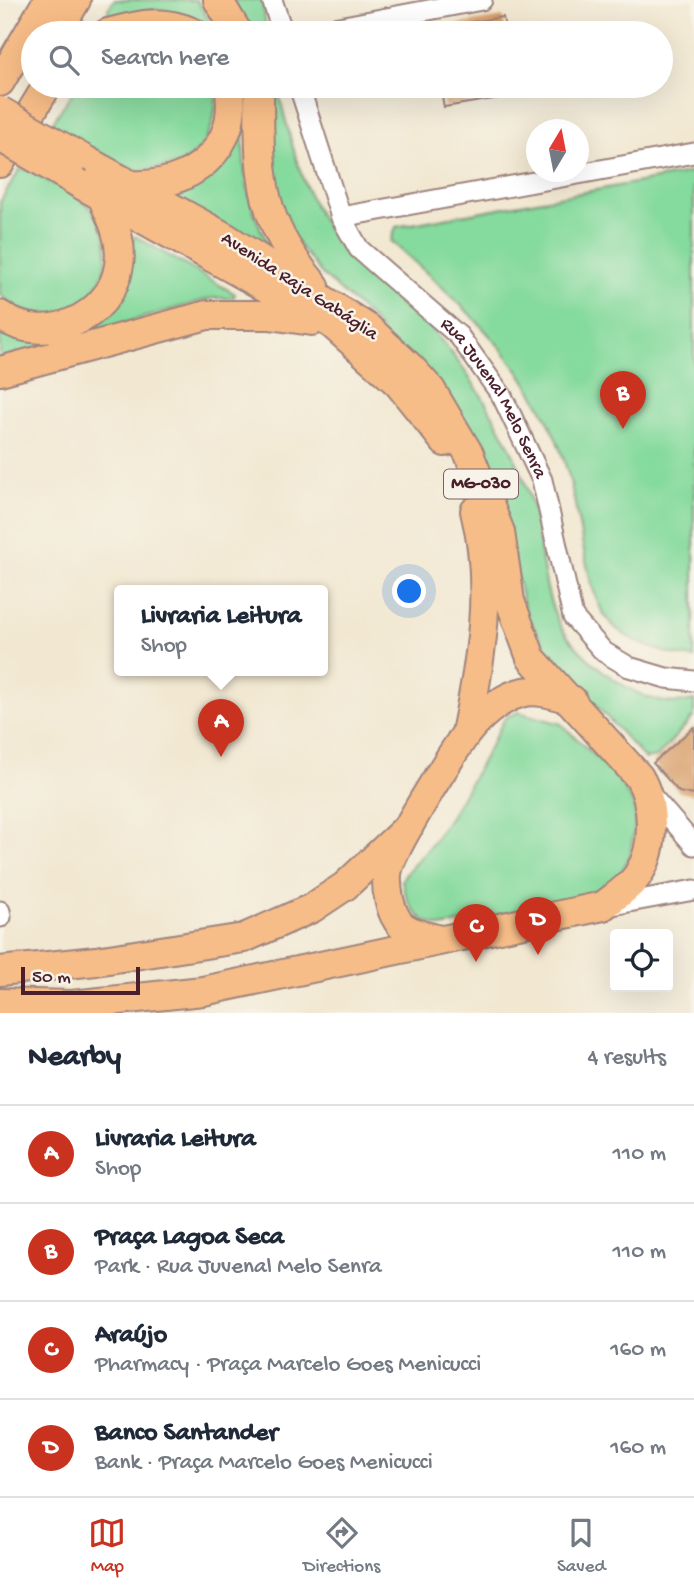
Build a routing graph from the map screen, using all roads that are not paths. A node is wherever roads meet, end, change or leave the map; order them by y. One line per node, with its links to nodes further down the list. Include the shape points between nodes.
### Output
1 (22, 0): 17 (highway)
2 (34, 0): 9 (highway)
3 (48, 0): 10 (highway)
4 (76, 0): 11 (highway)
5 (97, 0): 12 (highway)
6 (218, 0): 13 (highway)
7 (272, 0): 14 (street)
8 (482, 0): 15 (street)
9 (22, 21)
10 (36, 21)
11 (64, 21)
12 (85, 21)
13 (231, 21)
14 (278, 21)
15 (371, 21)
16 (21, 22): 17 (highway)
17 (16, 31): 19 (highway)
18 (21, 46): 20 (highway)
19 (0, 58)
20 (0, 82)
21 (32, 98): 27 (highway)
22 (36, 98): 30 (highway)
23 (230, 98): 32 (highway, via 231,113 220,147 191,174 172,183)
24 (259, 98): 34 (highway, via 259,163 267,205 298,266)
25 (303, 98): 33 (street, Rua Juvenal Melo Senra)
26 (0, 111): 31 (highway, Avenida Raja Gabáglia / MG-030, bridge)
27 (0, 131)
28 (0, 137): 31 (highway, Avenida Raja Gabáglia / MG-030, bridge)
29 (694, 153): 33 (street)
30 (0, 163)
31 (87, 179): 32 (highway, Avenida Raja Gabáglia / MG-030); 34 (highway, Avenida Raja Gabáglia / MG-030); 35 (highway, via 117,230 120,250 116,276 104,301 80,321 52,328 19,325)
32 (128, 185): 34 (highway, Avenida Raja Gabáglia / MG-030, via 225,237)
33 (341, 217): 37 (street, Rua Juvenal Melo Senra, via 359,248 459,337 502,396 542,480 573,617 604,652 629,667)
34 (331, 314): 36 (highway, via 207,315); 38 (highway, Avenida Raja Gabáglia / MG-030, via 369,329 431,390 468,454 500,532 510,601 531,657); 39 (highway, Avenida Raja Gabáglia / MG-030, via 398,383 450,449 470,491 482,536 486,609)
35 (0, 315)
36 (0, 371)
37 (694, 681)
38 (572, 700): 39 (highway, via 550,692 521,692 496,705); 40 (highway, MG-030)
39 (467, 733): 41 (highway, MG-030)
40 (648, 792): 42 (street); 44 (highway, via 648,851 639,874)
41 (410, 826): 45 (highway, via 387,873 390,904 401,925); 46 (highway, MG-030, via 345,886 312,908 244,938)
42 (694, 845)
43 (694, 890): 44 (street)
44 (603, 906): 45 (highway)
45 (443, 941): 48 (highway, via 203,991)
46 (96, 961): 47 (highway, MG-030); 51 (highway, via 80,968)
47 (0, 971)
48 (132, 999): 51 (highway); 52 (highway)
49 (0, 1003): 50 (highway)
50 (38, 1009): 51 (highway)
51 (70, 1009)
52 (100, 1013)

